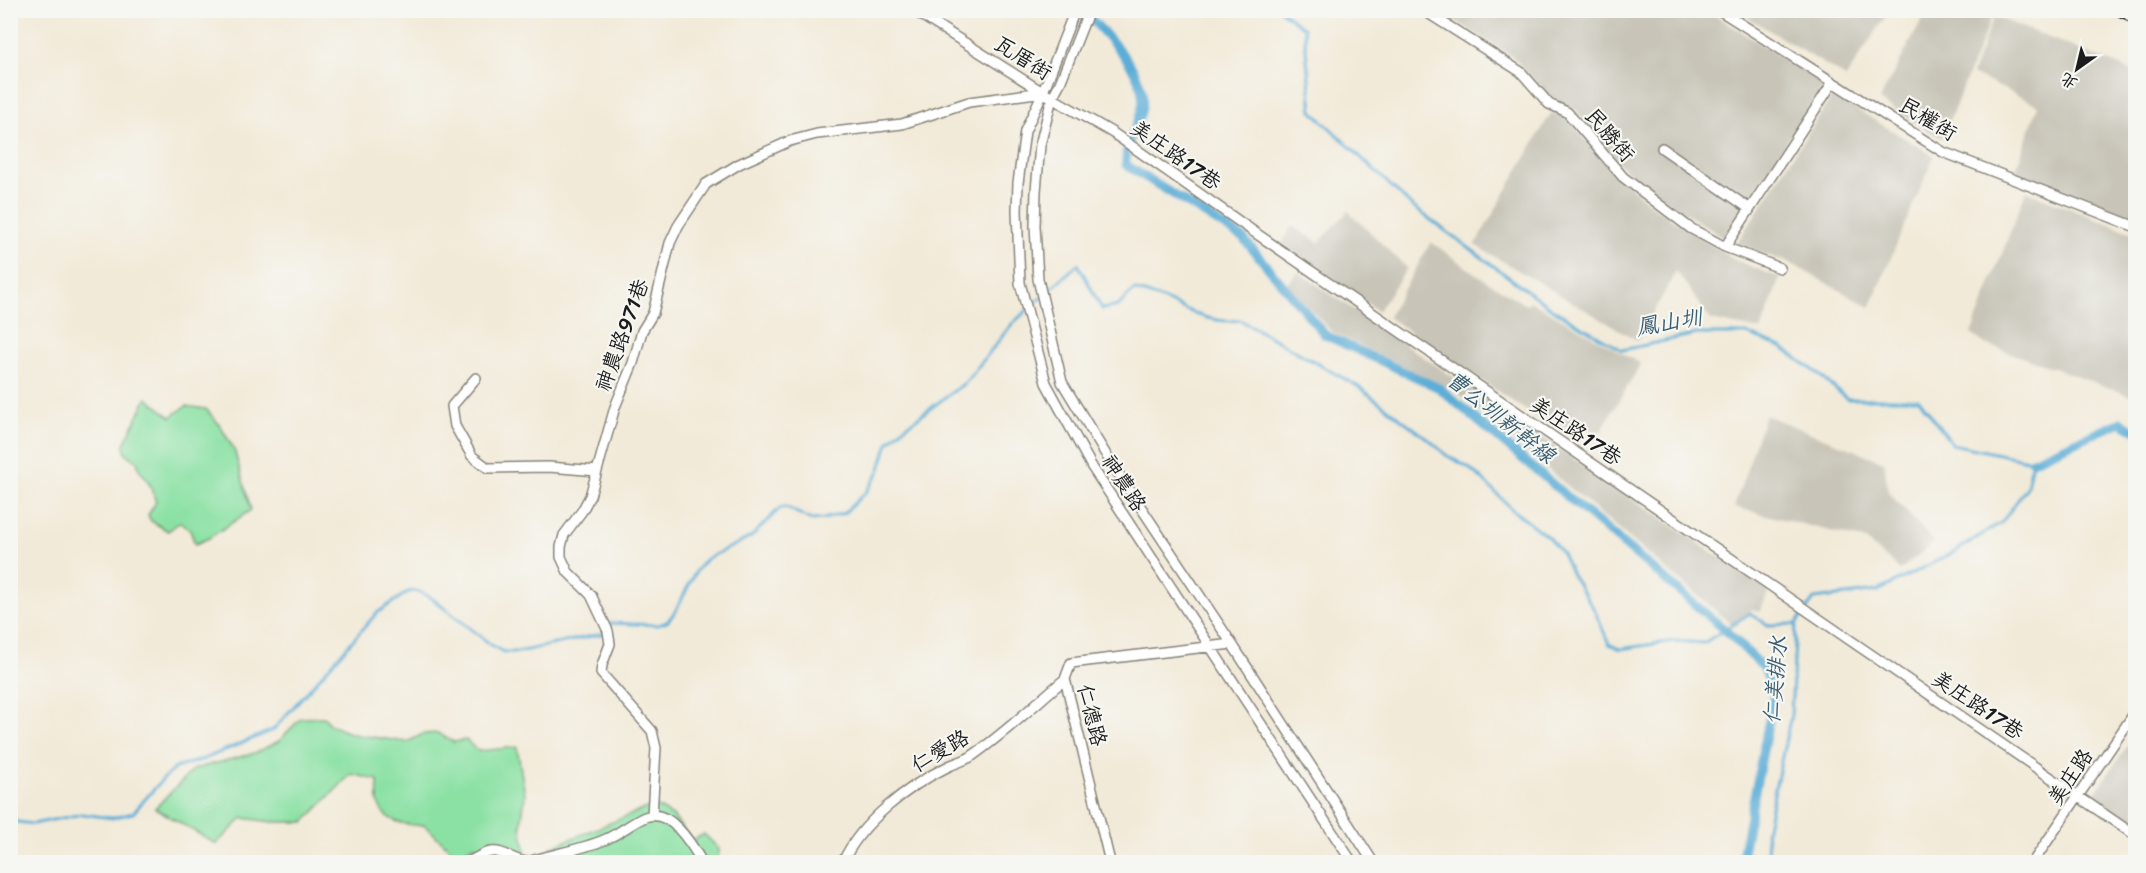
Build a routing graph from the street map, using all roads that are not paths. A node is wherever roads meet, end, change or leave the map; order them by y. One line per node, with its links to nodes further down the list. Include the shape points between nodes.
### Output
1 (913, 10): 7 (street, 瓦厝街)
2 (1075, 10): 7 (street, 神農路)
3 (1089, 10): 8 (street, 神農路)
4 (1423, 10): 12 (street, 民勝街, via 1521,72 1549,104 1567,112 1623,177 1690,228)
5 (1719, 10): 6 (street, 民權街)
6 (1833, 82): 10 (street); 11 (street, 民權街, via 1943,152)
7 (1044, 92): 8 (street, 瓦厝街); 15 (street, 神農路971巷, via 969,102 902,124 790,141 706,184 670,243 653,313 642,331 615,407); 17 (street, 神農路, via 1025,130 1017,211 1020,283 1046,383 1092,467)
8 (1052, 98): 16 (street, 神農路, via 1040,145 1035,226 1038,279 1062,382); 20 (street, 美庄路17巷, via 1113,133)
9 (1662, 148): 10 (street)
10 (1750, 209): 12 (street)
11 (2136, 227)
12 (1725, 247): 13 (street, 民勝街)
13 (1780, 268)
14 (476, 378): 15 (street, via 452,406 455,426 472,456 488,468)
15 (597, 471): 21 (street, 神農路971巷, via 582,511 564,535 561,556 568,572 591,595 608,631 610,644 601,673 652,731 656,748)
16 (1232, 644): 17 (street, 仁德路); 28 (street, 神農路)
17 (1211, 646): 18 (street, 仁德路, via 1071,663); 27 (street, 神農路)
18 (1065, 679): 25 (street, 仁愛路, via 974,754 905,791 858,838); 26 (street, 仁德路)
19 (2136, 711): 20 (street, 美庄路)
20 (2079, 795): 22 (street, 美庄路17巷); 29 (street, 美庄路)
21 (652, 815): 23 (street, via 602,841 528,862 499,852 489,852); 24 (street, via 669,821 682,832)
22 (2136, 836)
23 (468, 862)
24 (702, 862)
25 (843, 862)
26 (1110, 862)
27 (1352, 862)
28 (1373, 862)
29 (2033, 862)

